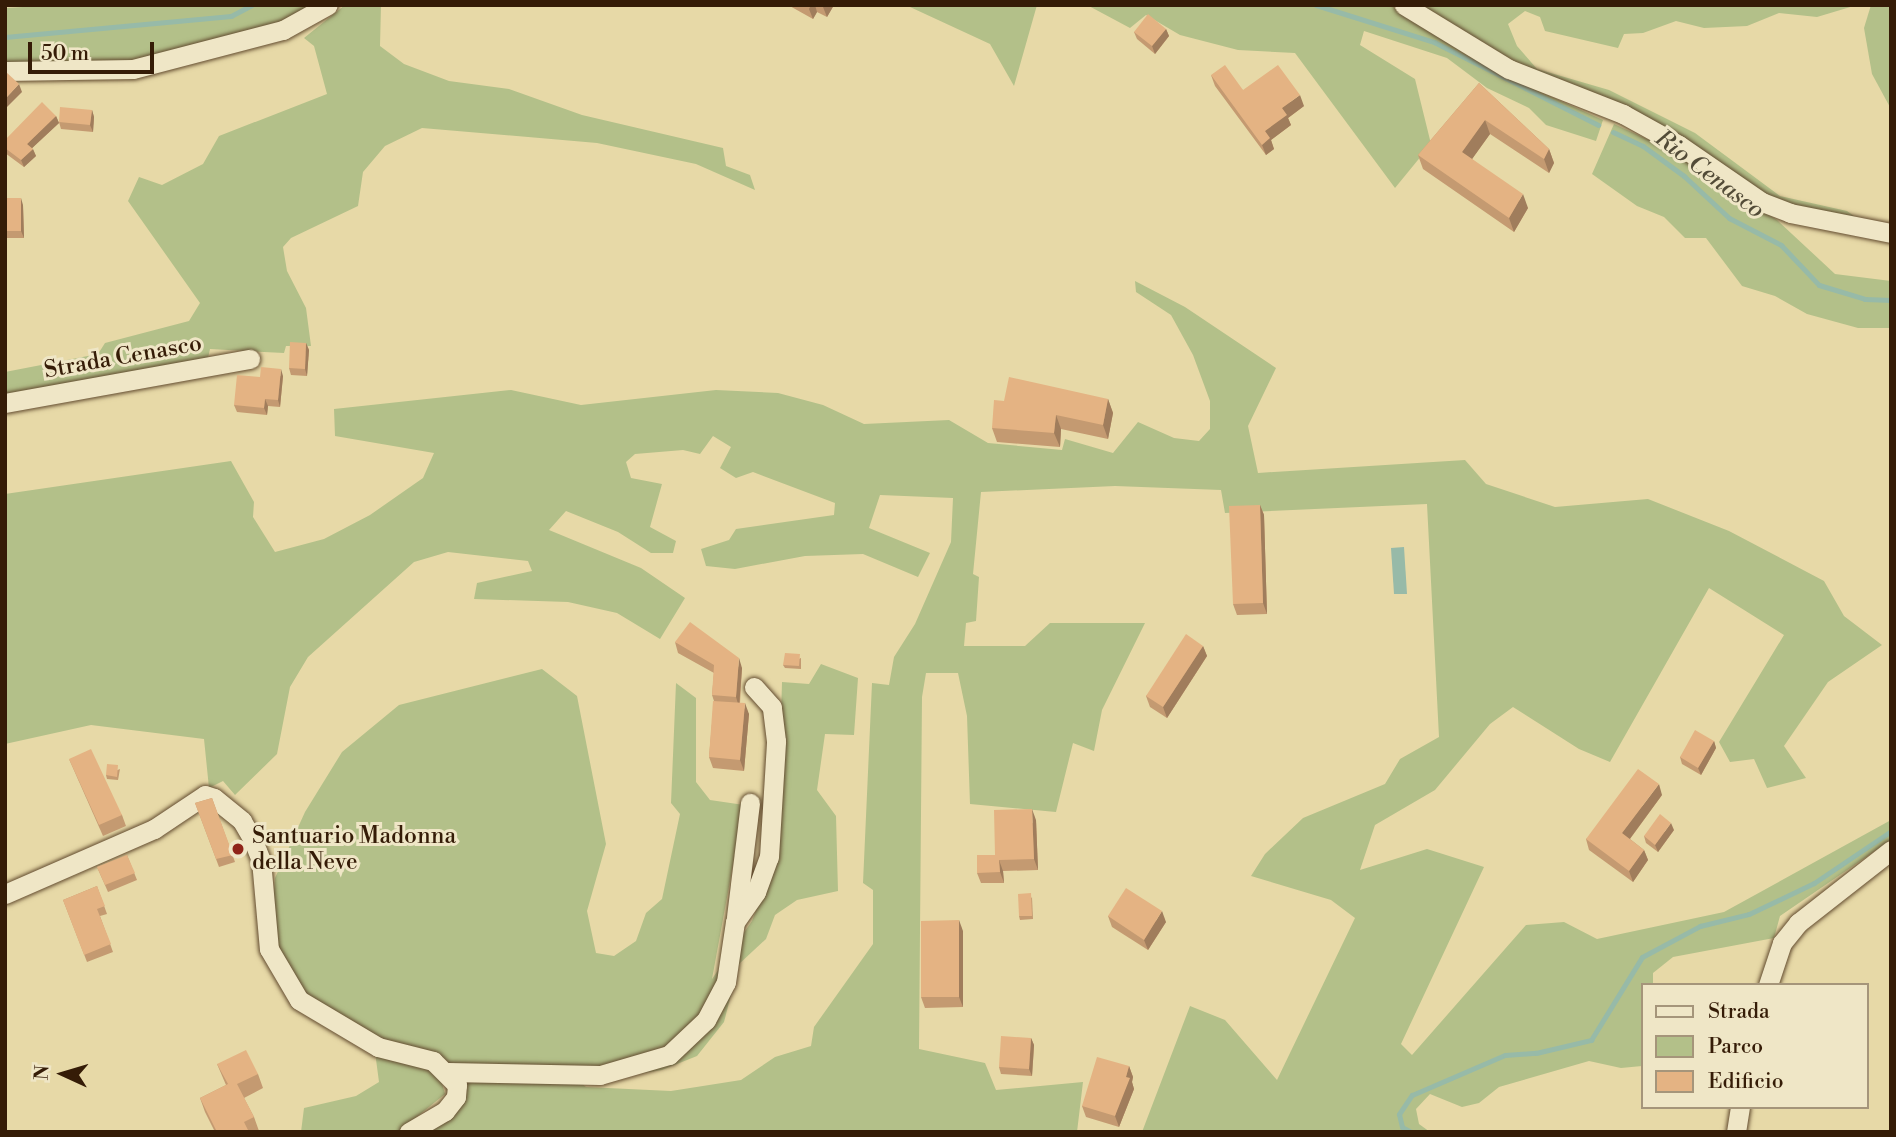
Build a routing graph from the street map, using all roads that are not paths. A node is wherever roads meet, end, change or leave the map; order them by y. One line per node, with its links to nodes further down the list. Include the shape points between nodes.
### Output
1 (328, 5): 3 (street, via 284,30 133,69)
2 (1404, 5): 4 (street, via 1509,69 1623,114 1762,202 1790,213)
3 (5, 71)
4 (1891, 233)
5 (250, 359): 6 (street, Strada Cenasco)
6 (5, 403)
7 (754, 687): 11 (street, via 772,707 776,741 769,857 756,892)
8 (750, 803): 11 (street)
9 (1891, 850): 12 (street, via 1798,923 1782,943)
10 (5, 894): 13 (street, via 154,829 205,795 214,798 242,821 252,838 261,860 268,950 299,1000 377,1047 433,1061)
11 (735, 922): 13 (street, via 721,991 706,1020 669,1055 600,1075)
12 (1769, 983)
13 (447, 1072): 15 (street, via 457,1085 456,1097 445,1111)
14 (1740, 1109): 16 (street)
15 (409, 1132)
16 (1736, 1132)

